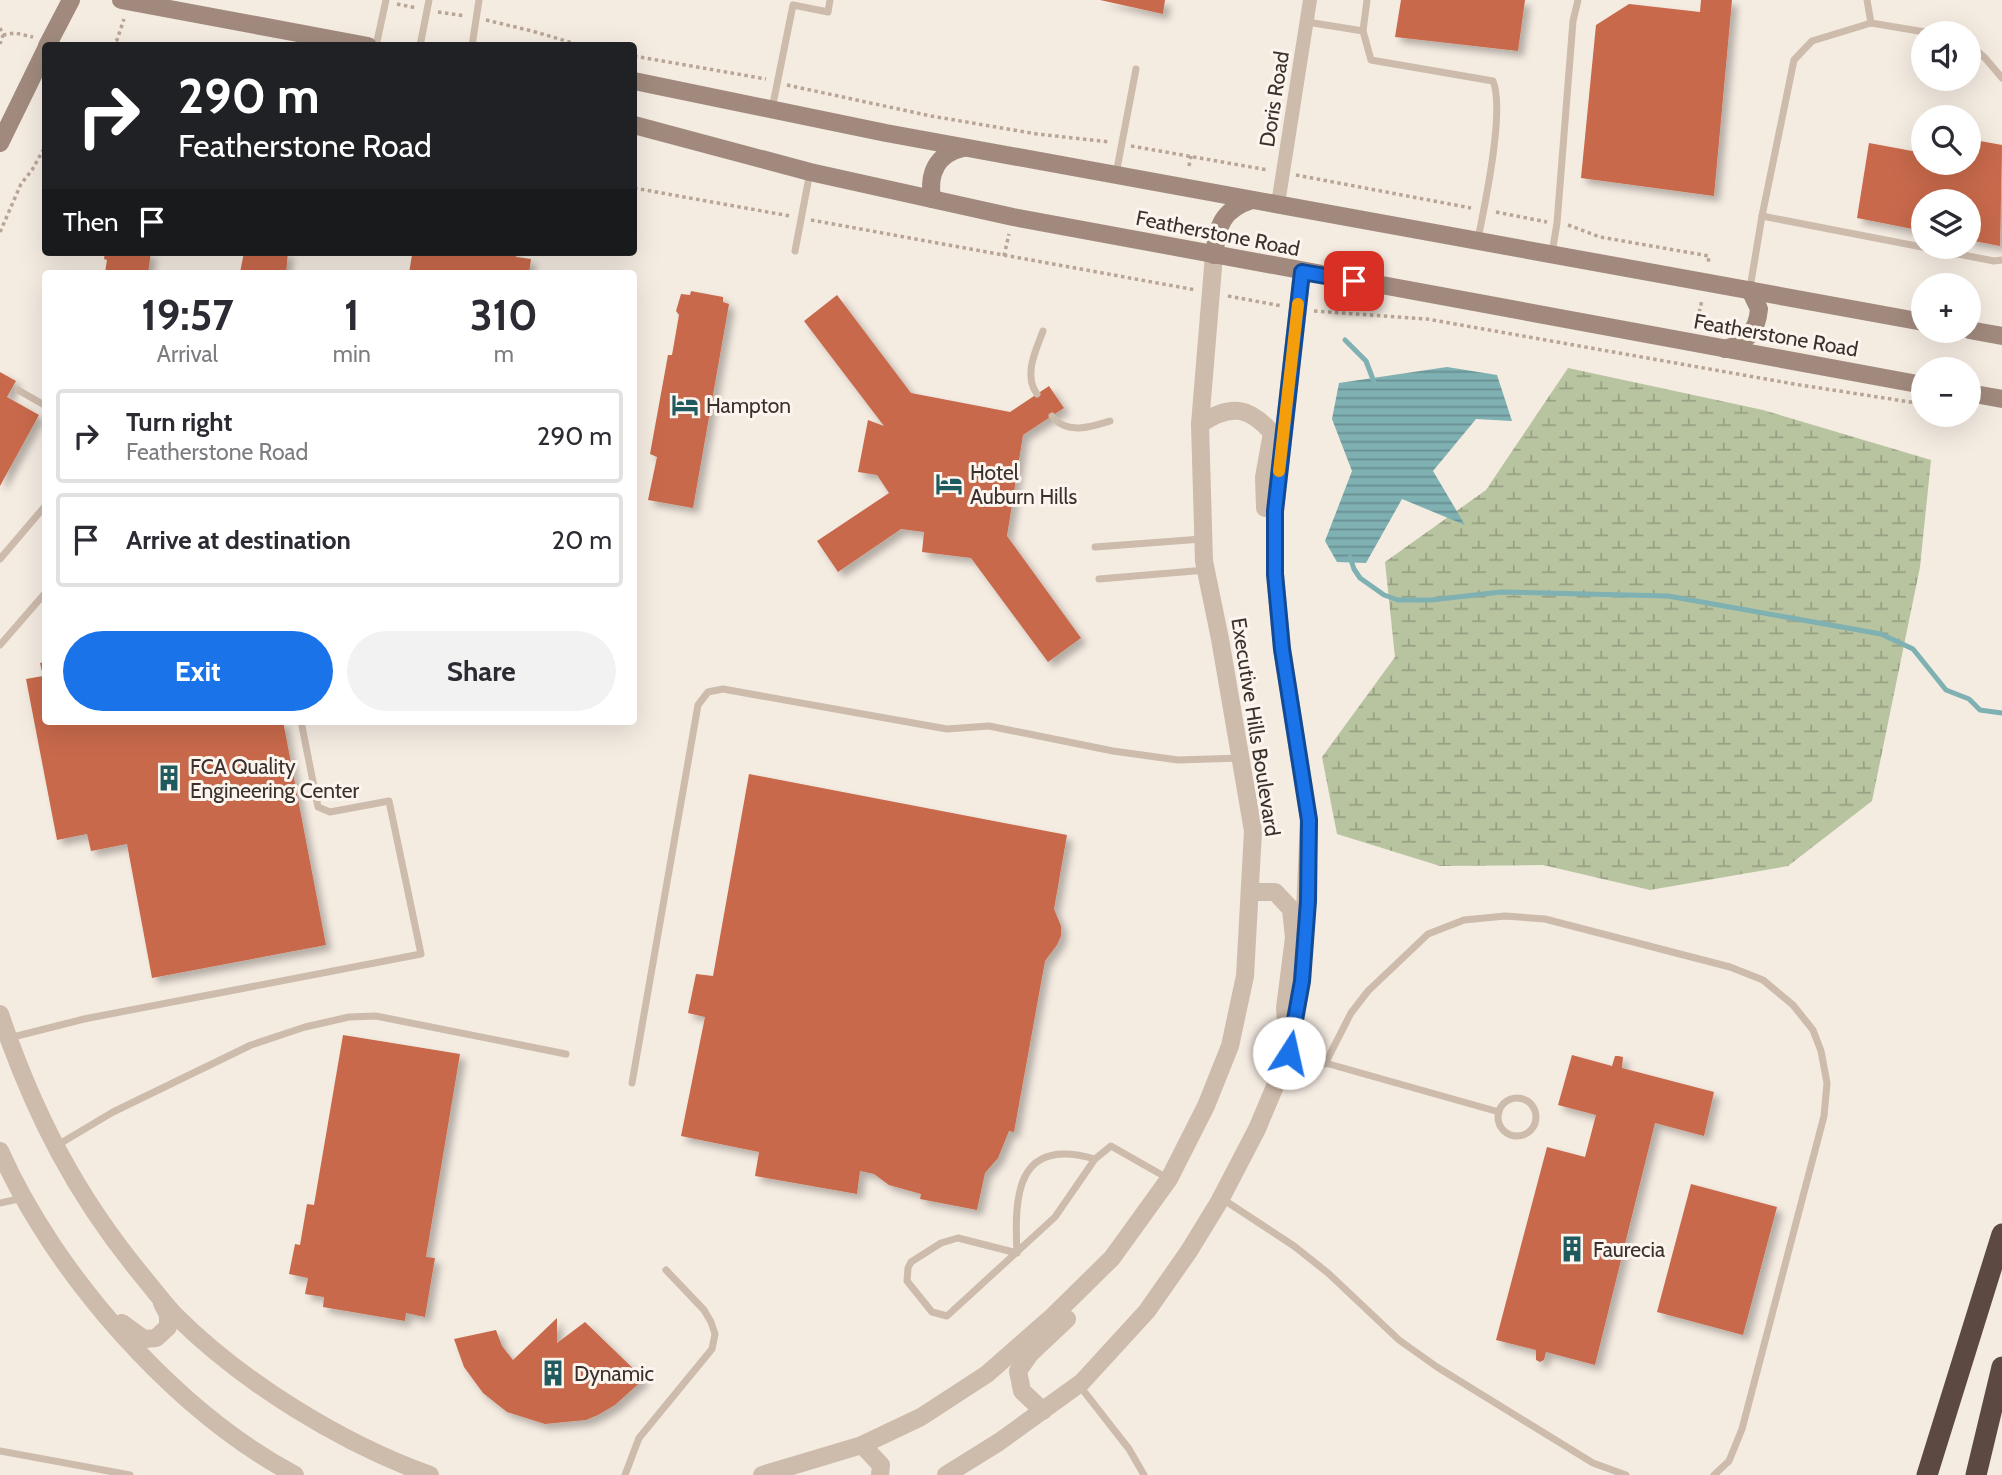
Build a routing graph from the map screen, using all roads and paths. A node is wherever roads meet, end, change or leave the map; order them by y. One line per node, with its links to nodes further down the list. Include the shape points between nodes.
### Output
1 (71, 0): 24 (main road)
2 (121, 0): 26 (main road)
3 (386, 0): 27 (lane)
4 (429, 0): 28 (lane)
5 (479, 0): 29 (lane)
6 (830, 0): 40 (lane, via 828,12 793,5)
7 (1310, 0): 16 (street, Doris Road)
8 (1367, 0): 21 (lane)
9 (1578, 0): 68 (lane)
10 (1867, 0): 17 (lane)
11 (398, 5): 12 (path)
12 (415, 8)
13 (439, 12): 14 (path)
14 (469, 17)
15 (487, 20): 30 (path)
16 (1307, 22): 21 (lane); 56 (street, Doris Road)
17 (1871, 23): 20 (lane); 60 (lane, via 1812,41 1794,60)
18 (0, 28): 23 (path)
19 (120, 29): 25 (path)
20 (1911, 30)
21 (1363, 31): 66 (lane, via 1371,60 1493,81 1498,92 1493,150)
22 (15, 33): 23 (path)
23 (3, 36): 31 (path)
24 (49, 42)
25 (115, 42)
26 (344, 42)
27 (377, 42)
28 (421, 42)
29 (473, 42)
30 (570, 42)
31 (0, 44)
32 (1981, 54): 37 (lane)
33 (42, 55): 43 (main road)
34 (637, 57): 36 (path)
35 (1136, 69): 51 (lane)
36 (760, 78)
37 (2002, 78)
38 (637, 81): 40 (main road, Featherstone Road)
39 (795, 87): 42 (path, via 931,116)
40 (772, 110): 45 (main road, Featherstone Road)
41 (637, 126): 50 (main road, Featherstone Road)
42 (1102, 141)
43 (0, 143)
44 (1140, 147): 47 (path)
45 (966, 148): 51 (main road, Featherstone Road); 54 (main road, via 953,150 938,161 931,180)
46 (42, 152): 65 (path, via 21,184)
47 (1191, 156): 48 (path); 49 (path)
48 (1189, 166)
49 (1259, 169)
50 (810, 172): 54 (main road, Featherstone Road); 67 (lane)
51 (1116, 175): 55 (main road, Featherstone Road)
52 (1311, 178): 57 (path)
53 (637, 189): 59 (path)
54 (932, 199): 69 (main road, Featherstone Road)
55 (1252, 200): 56 (main road, Featherstone Road); 69 (main road, via 1239,204 1223,219)
56 (1278, 204): 66 (main road, Featherstone Road)
57 (1468, 207)
58 (1498, 213): 62 (path)
59 (789, 216)
60 (1762, 216): 71 (lane); 75 (lane)
61 (808, 220): 70 (path)
62 (1538, 220)
63 (1576, 226): 72 (path, via 1600,237 1709,256)
64 (1010, 229): 70 (path)
65 (0, 232)
66 (1478, 240): 68 (main road, Featherstone Road)
67 (795, 251)
68 (1552, 254): 75 (main road, Featherstone Road)
69 (1214, 255): 73 (main road, Featherstone Road); 95 (street, Executive Hills Boulevard)
70 (1004, 256): 74 (path)
71 (2002, 260)
72 (1708, 261)
73 (1302, 272): 85 (main road, Featherstone Road); 101 (street, Executive Hills Boulevard, via 1275,511)
74 (1195, 290)
75 (1750, 290): 80 (main road, Featherstone Road); 85 (main road, via 1759,309 1753,331)
76 (1703, 294): 81 (path)
77 (1221, 295): 78 (path)
78 (1284, 306)
79 (1311, 311): 91 (path, via 1427,320)
80 (1911, 320)
81 (1697, 322)
82 (1043, 331): 88 (lane, via 1031,371)
83 (1981, 332): 84 (main road)
84 (2002, 336)
85 (1725, 349): 86 (main road, Featherstone Road)
86 (1911, 383)
87 (18, 390): 92 (lane)
88 (1037, 394)
89 (1981, 395): 90 (main road)
90 (2002, 399)
91 (1911, 402)
92 (42, 405)
93 (1052, 416): 94 (lane, via 1074,429)
94 (1110, 421)
95 (1200, 424): 97 (street, Executive Hills Boulevard); 101 (street, via 1234,409 1258,416 1272,433 1264,477 1266,526)
96 (42, 510): 99 (lane)
97 (1203, 539): 98 (lane); 100 (street, Executive Hills Boulevard)
98 (1095, 547)
99 (0, 559)
100 (1206, 570): 102 (lane); 106 (street, Executive Hills Boulevard)
101 (1275, 574): 110 (street, Executive Hills Boulevard, via 1309,820 1302,981)
102 (1099, 579)
103 (42, 597): 104 (lane)
104 (0, 645)
105 (302, 725): 109 (lane, via 318,807 330,812 389,801 421,954)
106 (1241, 758): 107 (street, Executive Hills Boulevard, via 1253,831); 113 (lane, via 1178,761 989,726 947,729 723,689 708,692 698,705)
107 (1250, 892): 110 (street, via 1275,892 1291,909 1294,938 1285,1008); 118 (street, Executive Hills Boulevard, via 1245,976 1230,1046)
108 (0, 1014): 109 (street)
109 (8, 1038): 115 (street)
110 (1289, 1053): 112 (lane); 119 (street, Executive Hills Boulevard)
111 (566, 1054): 115 (lane, via 376,1016 349,1017 251,1045 113,1112)
112 (1325, 1064): 114 (lane); 141 (lane, via 1368,990 1428,934 1464,920 1545,919 1730,967 1763,980 1793,1004 1813,1030 1821,1051 1827,1083 1824,1116 1742,1429 1729,1461)
113 (632, 1083)
114 (1499, 1112): 114 (lane, via 1500,1126 1512,1136 1527,1134 1536,1123 1534,1108 1523,1098 1508,1100)
115 (55, 1147): 126 (street, via 79,1190)
116 (0, 1154): 121 (street)
117 (1095, 1159): 118 (lane, via 1111,1146); 123 (lane, via 1055,1217); 123 (lane, via 1073,1152 1053,1154 1026,1173 1017,1198)
118 (1169, 1180): 124 (street, Executive Hills Boulevard)
119 (1221, 1198): 128 (street, Executive Hills Boulevard, via 1147,1311); 140 (lane, via 1294,1246 1399,1340 1437,1367 1593,1462)
120 (0, 1203): 121 (lane)
121 (28, 1204): 126 (street, via 124,1325 144,1339 156,1338 168,1326 168,1315); 133 (street, via 67,1265 137,1353 237,1439)
122 (2002, 1234): 142 (highway)
123 (1017, 1253): 123 (lane, via 947,1316 932,1312 907,1281 911,1262 958,1238)
124 (1112, 1258): 129 (street, via 1090,1296 1018,1371 1022,1391); 130 (street, Executive Hills Boulevard, via 987,1374 922,1418)
125 (666, 1270): 135 (lane, via 704,1310 715,1334 712,1349 639,1438)
126 (157, 1294): 134 (street, via 238,1369 295,1410)
127 (2002, 1367): 143 (highway)
128 (1078, 1385): 129 (street, Executive Hills Boulevard); 139 (lane)
129 (1043, 1411): 138 (street, Executive Hills Boulevard)
130 (862, 1445): 136 (street, Executive Hills Boulevard); 137 (street, via 881,1465)
131 (0, 1451): 132 (lane)
132 (130, 1475)
133 (295, 1475)
134 (430, 1475)
135 (625, 1475)
136 (762, 1475)
137 (880, 1475)
138 (946, 1475)
139 (1144, 1475)
140 (1626, 1475)
141 (1714, 1475)
142 (1927, 1475)
143 (1976, 1475)

